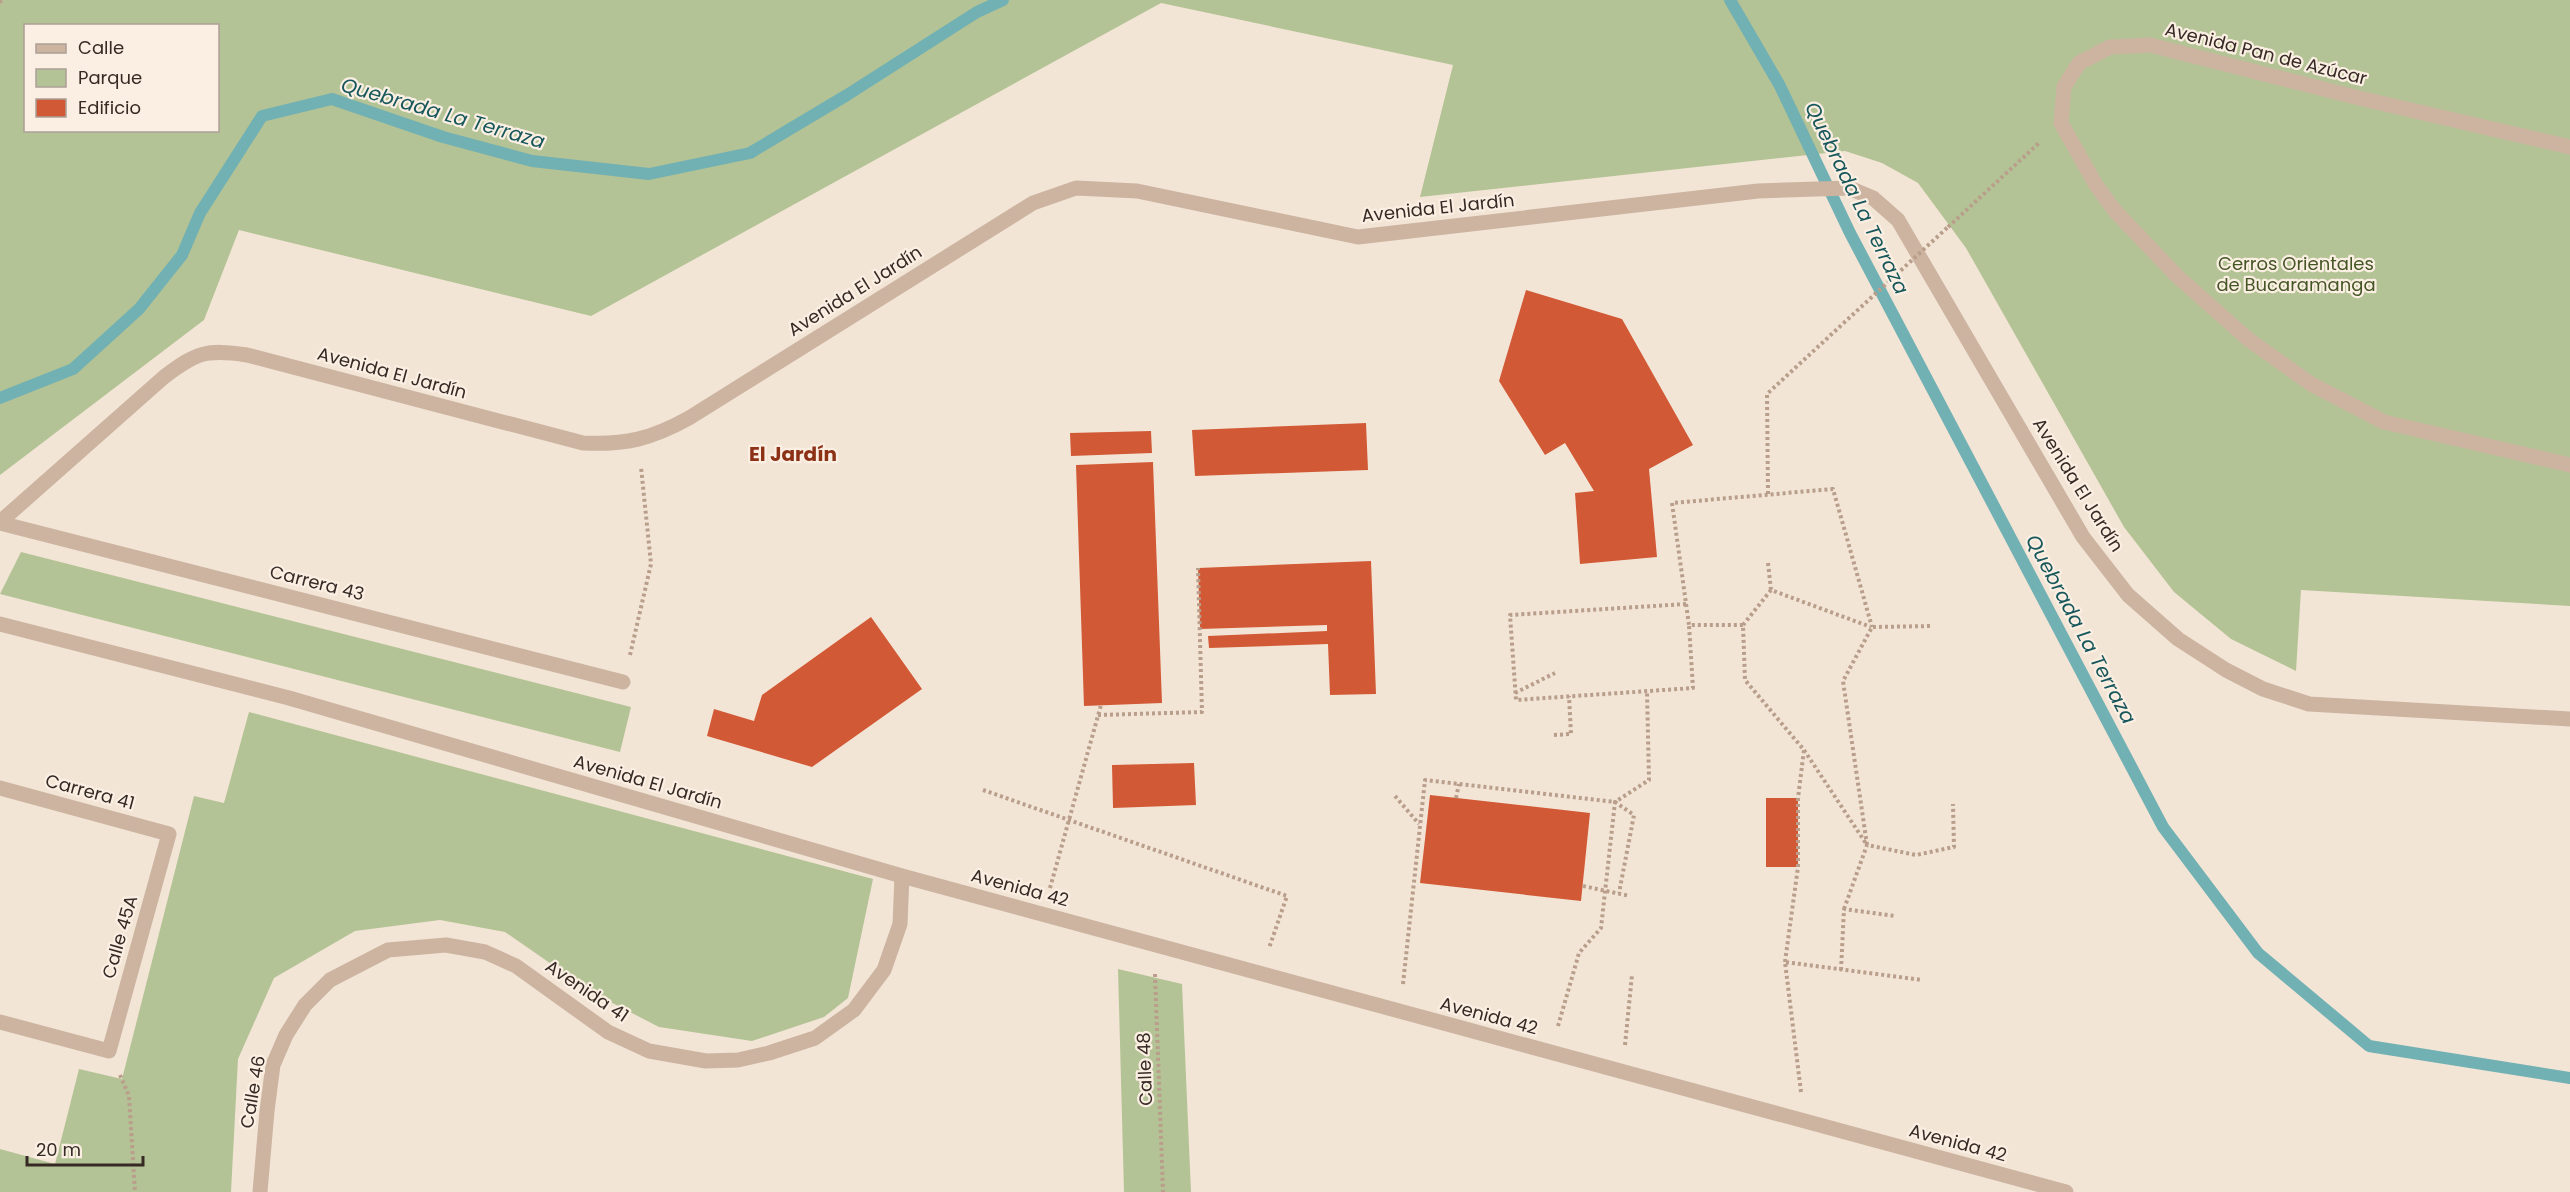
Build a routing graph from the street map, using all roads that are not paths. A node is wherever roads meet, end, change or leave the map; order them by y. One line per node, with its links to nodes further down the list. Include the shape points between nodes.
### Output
1 (2570, 147): 2 (street, Avenida Pan de Azúcar, via 2150,45 2110,47 2079,63 2064,87 2061,123 2115,211 2169,268 2249,340 2311,384 2384,422)
2 (2570, 465)
3 (0, 522): 5 (street, Carrera 43); 6 (street, Avenida El Jardín, via 164,377 189,358 216,351 247,355 583,443 639,441 689,418 1033,203 1076,188 1137,191 1358,237 1758,191 1849,188 1873,198 1898,220 2084,537 2128,595 2178,639 2226,670 2309,705)
4 (0, 624): 9 (street, Avenida El Jardín, via 300,702)
5 (623, 682)
6 (2570, 719)
7 (0, 788): 8 (street, Carrera 41)
8 (169, 834): 11 (street, Calle 45A, via 108,1051)
9 (902, 876): 10 (street, Avenida 41, via 900,924 884,970 854,1010 815,1038 738,1060 706,1061 649,1051 608,1032 516,966 475,950 446,945 388,950); 13 (street, Avenida 42)
10 (330, 980): 12 (street, Calle 46, via 305,1005 273,1065)
11 (0, 1022)
12 (260, 1192)
13 (2066, 1192)

